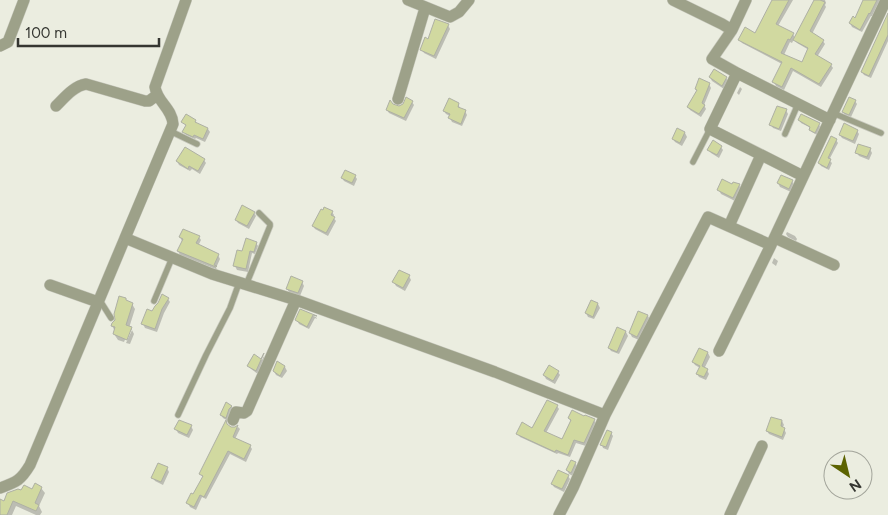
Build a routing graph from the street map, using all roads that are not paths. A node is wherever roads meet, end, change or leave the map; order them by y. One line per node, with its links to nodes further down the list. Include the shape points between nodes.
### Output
1 (24, 0): 10 (street, via 8,42)
2 (186, 0): 12 (street, via 155,87)
3 (408, 0): 8 (street)
4 (468, 0): 8 (street, via 459,12 450,17)
5 (673, 0): 9 (street)
6 (746, 0): 9 (street)
7 (886, 0): 16 (street)
8 (425, 8): 13 (street)
9 (732, 30): 11 (street, via 712,59)
10 (0, 46)
11 (737, 73): 14 (street); 17 (street)
12 (157, 95): 15 (street, via 145,101 86,84 74,88); 18 (street, via 170,111 173,124)
13 (398, 99)
14 (798, 104): 16 (street); 20 (lane)
15 (56, 106)
16 (831, 116): 19 (lane); 24 (street)
17 (710, 129): 22 (street); 23 (lane)
18 (170, 131): 21 (lane); 27 (street)
19 (881, 133)
20 (785, 134)
21 (197, 144)
22 (761, 155): 24 (street); 26 (street)
23 (693, 162)
24 (803, 176): 28 (street)
25 (259, 213): 32 (lane, via 270,226)
26 (729, 226): 28 (street); 38 (street, via 708,217)
27 (125, 238): 29 (street); 33 (street)
28 (773, 241): 30 (street); 37 (street)
29 (172, 258): 32 (street); 35 (lane)
30 (834, 265)
31 (50, 284): 33 (street)
32 (243, 284): 34 (street); 39 (lane)
33 (98, 300): 36 (lane); 42 (street, via 30,465 24,476)
34 (296, 300): 38 (street); 40 (street, via 247,411 236,412)
35 (154, 301)
36 (111, 318)
37 (719, 351)
38 (605, 415): 43 (street)
39 (178, 416)
40 (233, 420)
41 (762, 446): 44 (street)
42 (0, 488)
43 (559, 515)
44 (730, 515)

